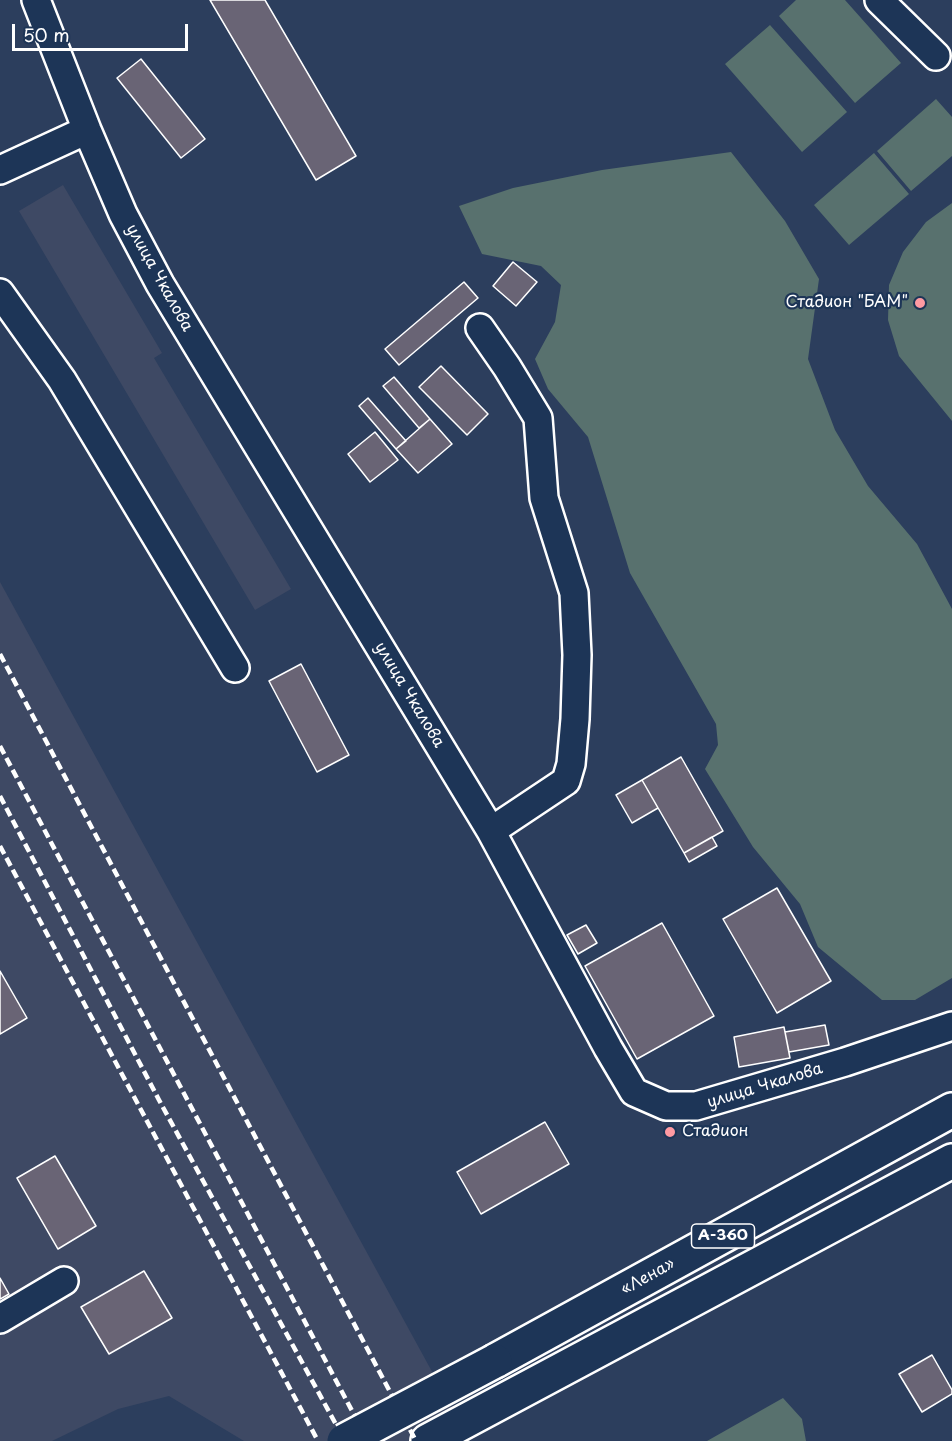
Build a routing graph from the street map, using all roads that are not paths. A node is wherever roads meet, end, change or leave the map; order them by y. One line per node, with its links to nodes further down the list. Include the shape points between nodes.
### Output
1 (36, 0): 4 (street, улица Чкалова)
2 (879, 0): 3 (street)
3 (936, 56)
4 (87, 130): 5 (street); 9 (street, улица Чкалова, via 123,214 160,284)
5 (0, 170)
6 (0, 293): 8 (street, via 62,380)
7 (480, 328): 9 (street, via 538,418 544,498 574,594 577,655 575,719 566,781)
8 (235, 668)
9 (491, 831): 10 (street, улица Чкалова, via 634,1092 666,1106 696,1107)
10 (952, 1026)
11 (952, 1110): 15 (highway, «Лена» / А-360, bridge)
12 (952, 1161): 16 (highway, А-360)
13 (64, 1281): 14 (street)
14 (0, 1319)
15 (344, 1441)
16 (428, 1441)

